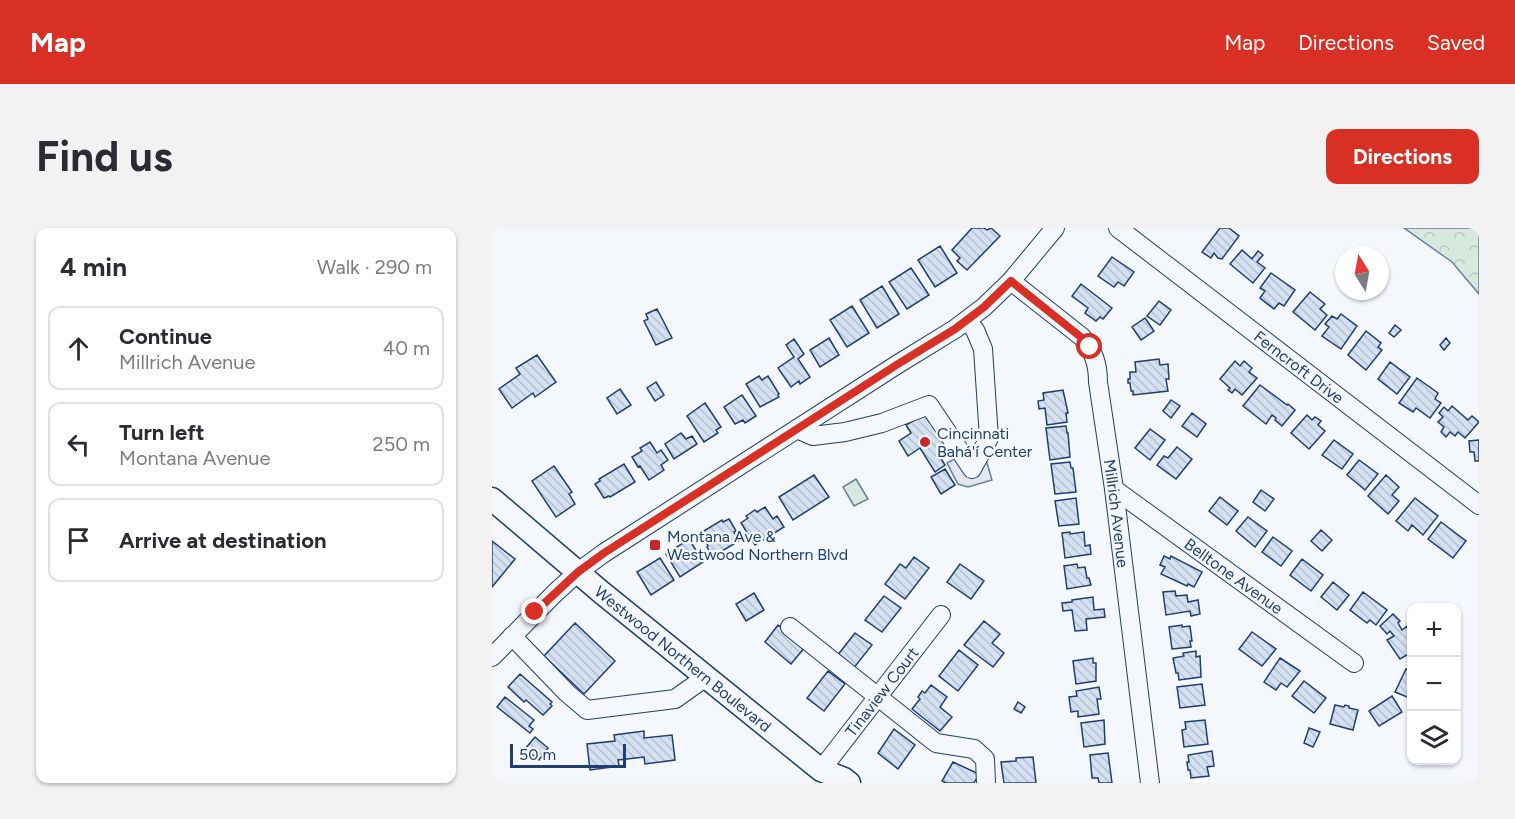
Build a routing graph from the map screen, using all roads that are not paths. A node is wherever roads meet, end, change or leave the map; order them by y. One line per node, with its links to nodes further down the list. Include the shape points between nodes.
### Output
1 (1055, 228): 3 (street)
2 (1118, 228): 8 (street, Ferncroft Drive)
3 (1011, 281): 4 (street); 6 (street, Millrich Avenue, via 1082,338 1092,352 1098,370)
4 (967, 320): 5 (street); 5 (street, via 983,349 989,438 972,469 929,405 845,432 813,436)
5 (797, 429): 9 (street)
6 (1114, 489): 14 (street, Belltone Avenue); 19 (street, Millrich Avenue)
7 (492, 500): 9 (main road, Westwood Northern Boulevard)
8 (1479, 505)
9 (578, 572): 12 (street); 15 (main road, Westwood Northern Boulevard)
10 (941, 615): 16 (street, Tinaview Court)
11 (790, 627): 16 (street)
12 (512, 636): 13 (street); 15 (street, via 587,710 675,699)
13 (492, 657)
14 (1354, 663)
15 (706, 677): 17 (main road, Westwood Northern Boulevard)
16 (878, 697): 17 (street, Tinaview Court); 18 (street, via 936,743 974,749 985,759)
17 (829, 779)
18 (986, 783)
19 (1150, 783)

